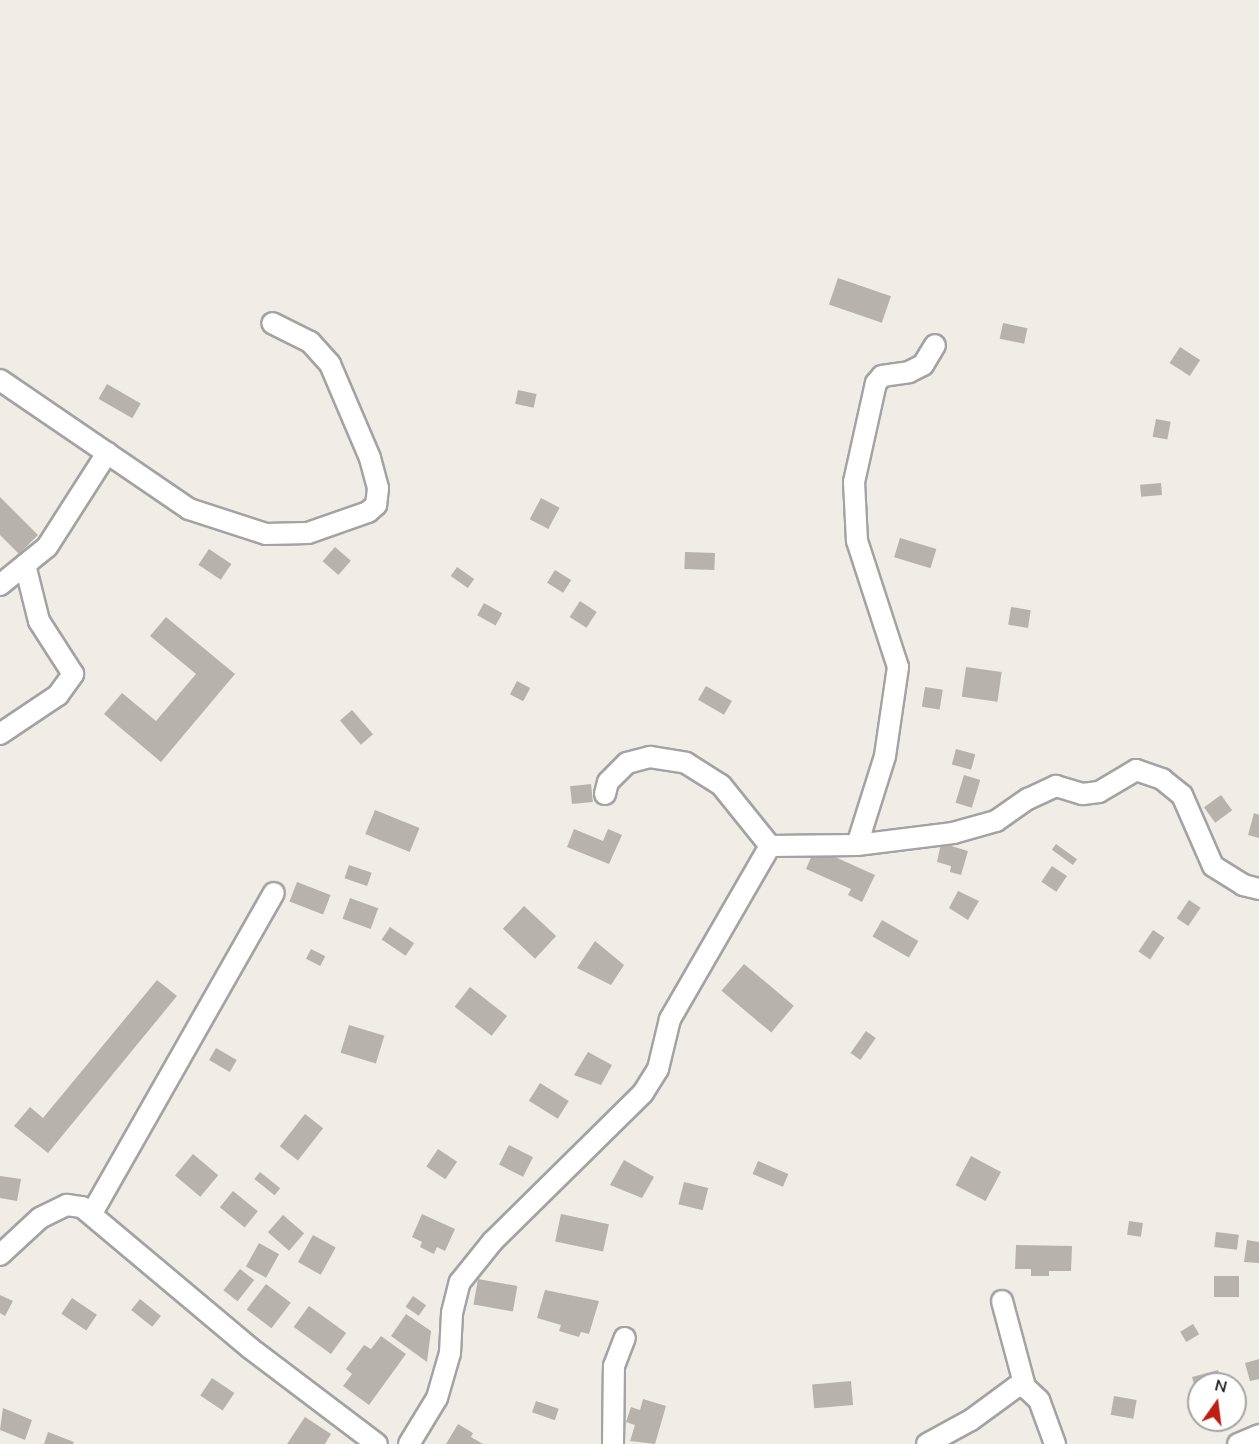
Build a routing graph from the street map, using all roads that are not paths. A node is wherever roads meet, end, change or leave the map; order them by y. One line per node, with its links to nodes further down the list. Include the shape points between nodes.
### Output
1 (272, 323): 4 (street, via 310,342 330,364 370,458 378,488 376,505 368,512 308,533 266,534 189,509)
2 (935, 345): 9 (street, via 922,365 909,372 882,376 876,383 854,482 857,541 898,667 885,756)
3 (0, 380): 4 (street)
4 (107, 453): 5 (street, via 47,547)
5 (25, 565): 6 (street); 7 (street, via 39,621 73,674 58,695)
6 (0, 585)
7 (0, 734)
8 (605, 794): 10 (street, via 609,782 627,763 650,757 686,763 721,785)
9 (857, 845): 10 (street); 11 (street, via 953,833 996,821 1056,786 1083,794 1099,792 1136,770 1162,779 1182,795 1213,866)
10 (770, 846): 20 (street, via 670,1019 658,1069 643,1093 492,1242 460,1282 452,1313 450,1353 437,1398)
11 (1259, 890)
12 (274, 893): 13 (street)
13 (92, 1213): 14 (street, via 68,1205 40,1218); 19 (street, via 108,1231 249,1348)
14 (0, 1255)
15 (1002, 1301): 17 (street)
16 (625, 1338): 21 (street, via 614,1366)
17 (1025, 1387): 22 (street, via 1004,1394 971,1420); 23 (street, via 1039,1400)
18 (1259, 1435): 24 (street)
19 (377, 1444)
20 (409, 1444)
21 (613, 1444)
22 (927, 1444)
23 (1054, 1444)
24 (1238, 1444)

